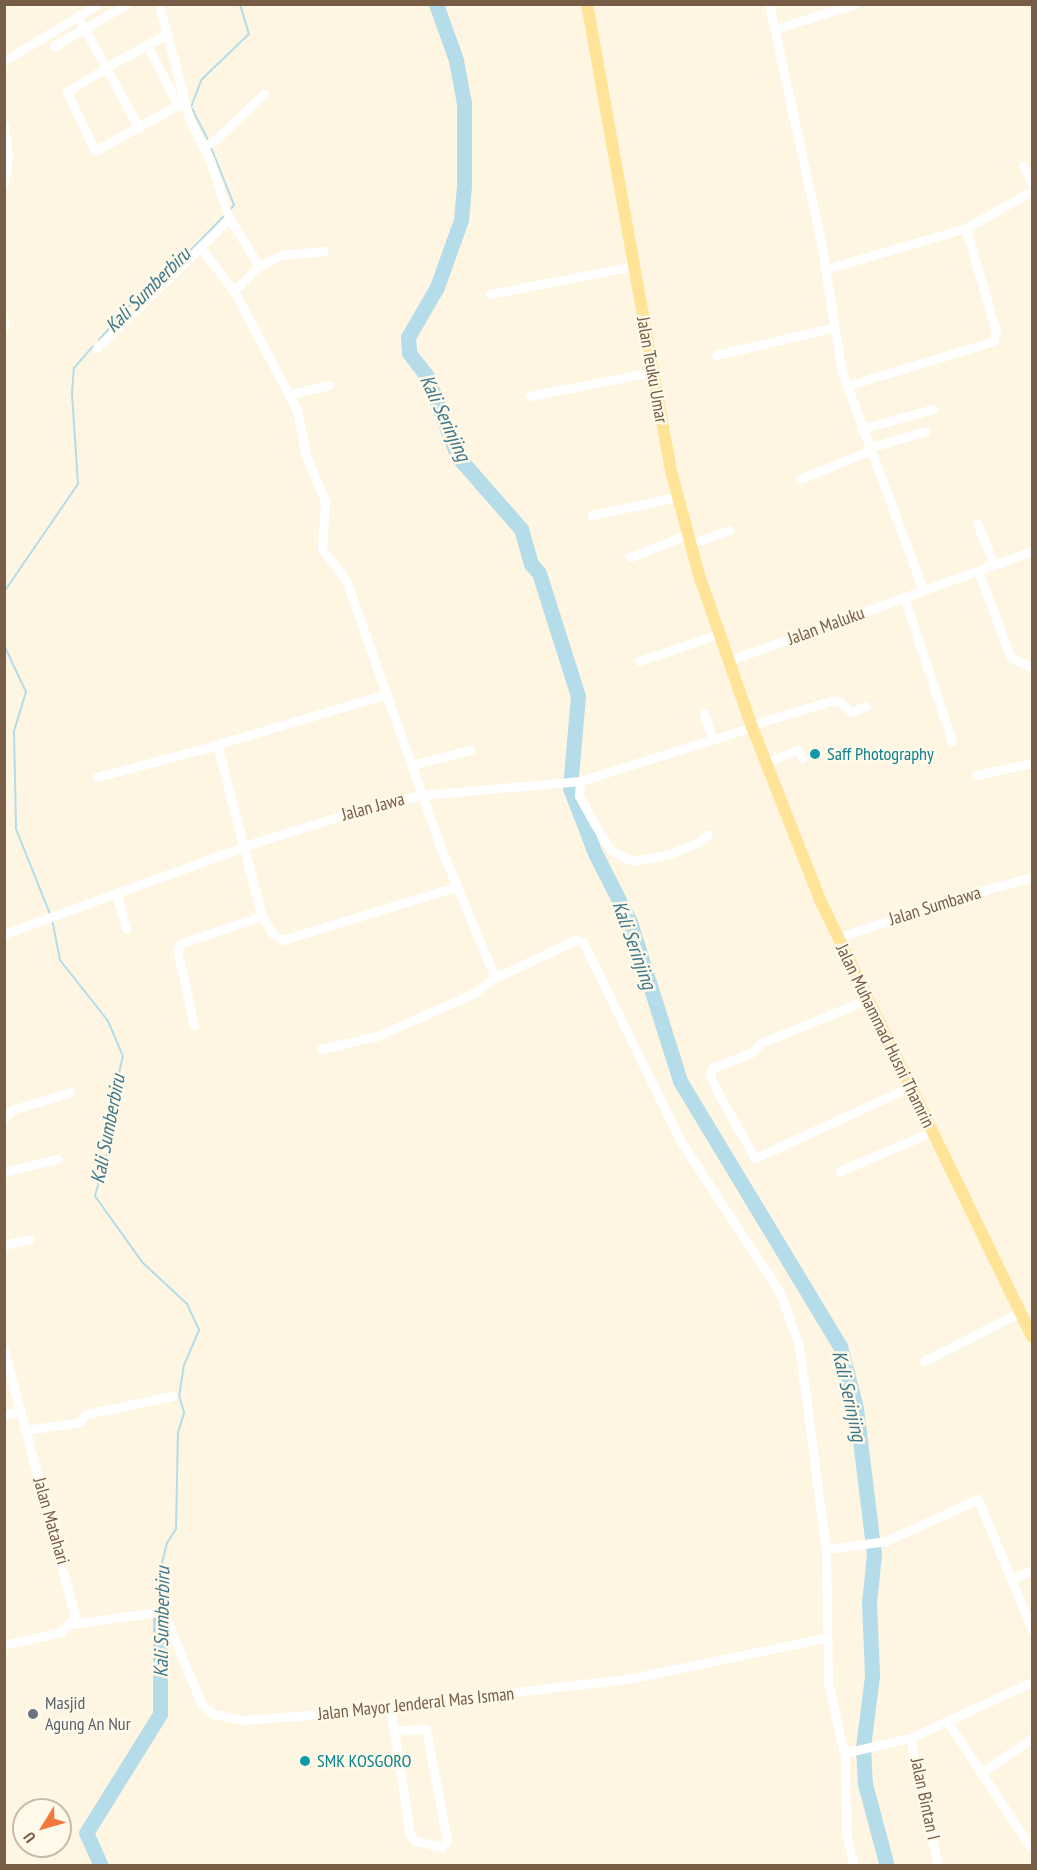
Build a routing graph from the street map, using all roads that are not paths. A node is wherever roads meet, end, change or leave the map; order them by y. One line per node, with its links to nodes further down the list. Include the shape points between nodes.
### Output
1 (98, 4): 7 (street)
2 (127, 4): 7 (street)
3 (159, 4): 17 (street, via 187,113)
4 (587, 4): 27 (main road, Jalan Teuku Umar)
5 (769, 4): 8 (street)
6 (855, 4): 8 (street)
7 (82, 24): 11 (street); 12 (street); 13 (street)
8 (775, 29): 28 (street)
9 (163, 36): 10 (street)
10 (147, 45): 13 (street); 16 (street, via 178,105)
11 (54, 46)
12 (4, 61)
13 (107, 68): 16 (street); 16 (street, via 67,92 89,144 99,151)
14 (264, 94): 17 (street)
15 (4, 125): 19 (street, via 8,157)
16 (139, 128)
17 (208, 143): 22 (street)
18 (1023, 166): 20 (street)
19 (4, 183)
20 (1032, 183)
21 (1032, 191): 23 (street)
22 (227, 215): 24 (street); 26 (street)
23 (966, 228): 28 (street); 36 (street, via 996,332 994,341)
24 (200, 247): 29 (street); 32 (street)
25 (324, 251): 26 (street, via 282,255)
26 (259, 266): 29 (street)
27 (634, 266): 30 (street); 34 (main road, Jalan Teuku Umar)
28 (826, 269): 31 (street)
29 (234, 291): 37 (street)
30 (490, 294)
31 (835, 327): 33 (street); 36 (street)
32 (97, 348)
33 (716, 355)
34 (652, 372): 38 (street); 44 (main road, Jalan Teuku Umar)
35 (328, 385): 37 (street)
36 (846, 386): 40 (street)
37 (290, 394): 59 (street, via 306,455 325,501 322,549 344,574)
38 (530, 396)
39 (933, 409): 40 (street)
40 (861, 429): 42 (street)
41 (926, 431): 42 (street)
42 (869, 450): 43 (street); 53 (street)
43 (800, 479)
44 (677, 497): 45 (street); 48 (main road, Jalan Teuku Umar)
45 (592, 515)
46 (977, 524): 51 (street)
47 (730, 530): 48 (street)
48 (688, 539): 50 (street); 55 (main road, Jalan Teuku Umar)
49 (1032, 551): 51 (street, Jalan Maluku)
50 (630, 557)
51 (994, 565): 52 (street, Jalan Maluku)
52 (978, 570): 53 (street, Jalan Maluku); 58 (street, via 1011,658)
53 (923, 590): 54 (street, Jalan Maluku)
54 (904, 597): 57 (street, Jalan Maluku); 64 (street)
55 (719, 634): 56 (street); 57 (main road, Jalan Teuku Umar)
56 (639, 661)
57 (728, 661): 62 (main road, Jalan Teuku Umar)
58 (1032, 667)
59 (387, 694): 65 (street); 70 (street)
60 (867, 706): 62 (street, Jalan Jawa, via 851,712 831,701)
61 (704, 713): 63 (street)
62 (751, 726): 63 (street, Jalan Jawa); 68 (main road, Jalan Muhammad Husni Thamrin)
63 (712, 740): 73 (street, Jalan Jawa)
64 (952, 741)
65 (215, 745): 72 (street); 76 (street)
66 (470, 750): 70 (street)
67 (802, 758): 68 (street, via 798,750)
68 (765, 763): 83 (main road, Jalan Muhammad Husni Thamrin)
69 (1032, 763): 71 (street)
70 (411, 765): 74 (street)
71 (976, 776)
72 (97, 777)
73 (578, 781): 74 (street, Jalan Jawa); 75 (street, via 579,796 594,823 613,852 625,858 635,861 672,853)
74 (420, 795): 76 (street, Jalan Jawa); 78 (street)
75 (708, 834)
76 (245, 846): 79 (street, Jalan Jawa); 80 (street)
77 (1032, 877): 83 (street, Jalan Sumbawa)
78 (455, 887): 80 (street, via 287,940 273,934); 84 (street)
79 (116, 893): 81 (street); 82 (street, Jalan Jawa)
80 (262, 916): 86 (street, via 182,943 177,949)
81 (126, 929)
82 (4, 934)
83 (837, 938): 85 (main road, Jalan Muhammad Husni Thamrin)
84 (496, 976): 87 (street, via 475,993 377,1036); 105 (street, via 576,939 585,944 680,1140 780,1293 799,1345)
85 (866, 1000): 88 (main road, Jalan Muhammad Husni Thamrin); 88 (street, via 712,1068 710,1075 718,1093 755,1158)
86 (194, 1025)
87 (321, 1049)
88 (910, 1087): 91 (main road, Jalan Muhammad Husni Thamrin)
89 (70, 1092): 90 (street, via 12,1110)
90 (4, 1118)
91 (932, 1132): 93 (street); 97 (main road, Jalan Muhammad Husni Thamrin)
92 (57, 1159): 94 (street)
93 (840, 1171)
94 (4, 1172)
95 (29, 1239): 96 (street)
96 (4, 1245)
97 (1020, 1312): 98 (main road, Jalan Muhammad Husni Thamrin); 100 (street)
98 (1032, 1337)
99 (4, 1350): 102 (street, Jalan Matahari)
100 (924, 1361)
101 (172, 1396): 104 (street, via 86,1414 80,1422)
102 (21, 1411): 103 (street); 104 (street, Jalan Matahari)
103 (4, 1415)
104 (26, 1430): 108 (street, Jalan Matahari, via 75,1607)
105 (830, 1549): 107 (street, via 886,1541 978,1499); 110 (street)
106 (1032, 1570): 107 (street)
107 (1011, 1579): 109 (street)
108 (72, 1624): 111 (street, via 48,1636); 113 (street, Jalan Mayor Jenderal Mas Isman, via 161,1611 194,1692 213,1714 244,1720 281,1719)
109 (1032, 1630)
110 (825, 1638): 113 (street, Jalan Mayor Jenderal Mas Isman, via 628,1679); 118 (street, via 830,1695)
111 (4, 1645)
112 (1032, 1682): 114 (street, Jalan Bintan I)
113 (390, 1707): 115 (street)
114 (947, 1721): 116 (street, Jalan Bintan I); 119 (street)
115 (394, 1731): 115 (street, via 410,1835 415,1841 444,1847 447,1841 429,1732)
116 (910, 1738): 118 (street); 122 (street, Jalan Bintan I)
117 (1032, 1738): 119 (street)
118 (844, 1753): 121 (street, via 846,1832)
119 (981, 1773): 120 (street)
120 (1032, 1849)
121 (854, 1866)
122 (938, 1866)

